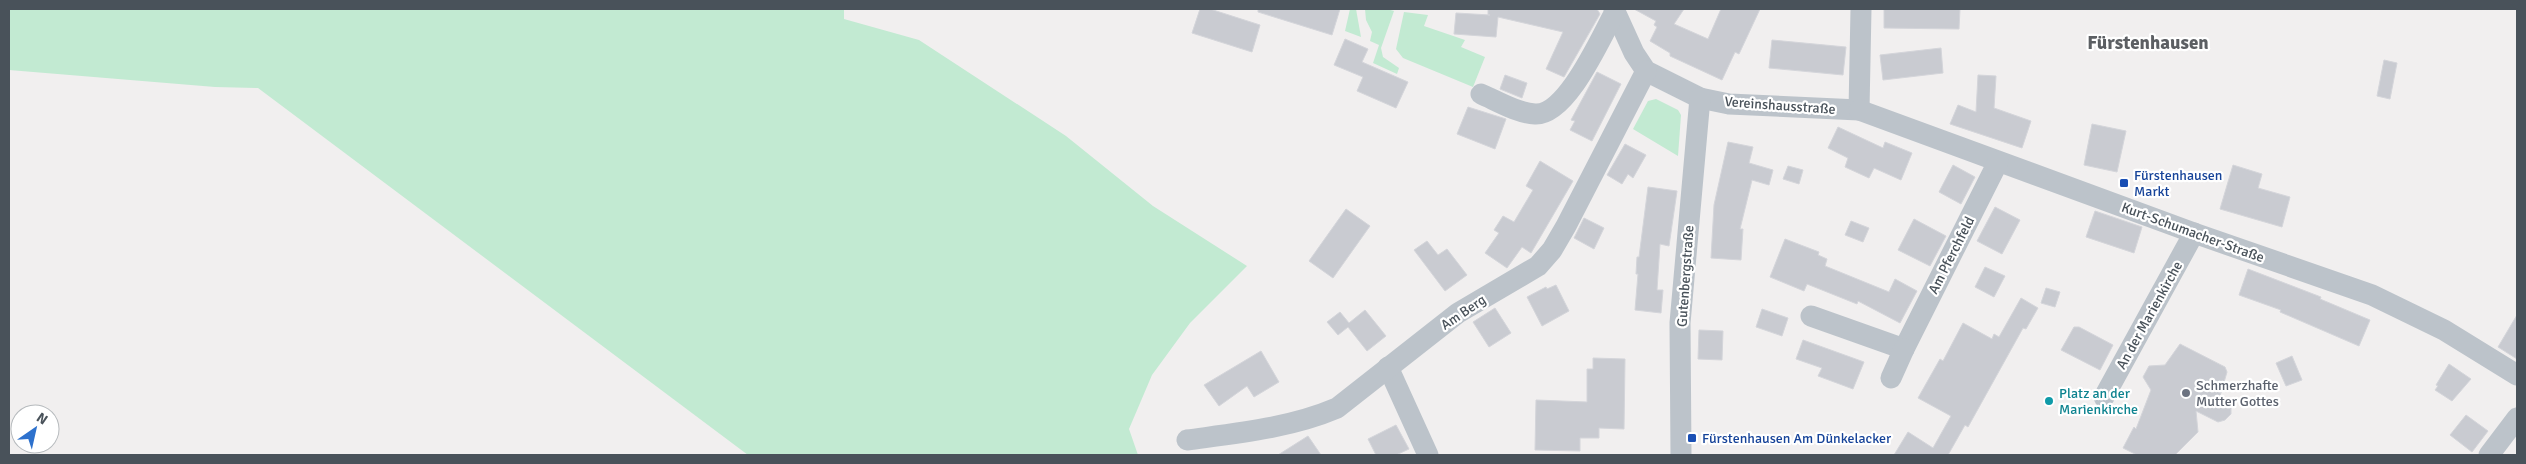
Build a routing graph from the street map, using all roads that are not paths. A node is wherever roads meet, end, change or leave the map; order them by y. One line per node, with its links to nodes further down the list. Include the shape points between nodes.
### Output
1 (1861, 9): 6 (street)
2 (1614, 10): 3 (street); 4 (street, via 1569,92 1553,108 1537,114 1526,113)
3 (1646, 71): 5 (street, Vereinshausstraße); 11 (street, Am Berg, via 1552,250 1538,266 1458,313)
4 (1481, 94)
5 (1700, 98): 6 (street, Vereinshausstraße, via 1739,104); 18 (street, Gutenbergstraße, via 1680,323)
6 (1859, 110): 7 (street, Kurt-Schumacher-Straße)
7 (1998, 162): 8 (street, Kurt-Schumacher-Straße, via 2058,181); 10 (street, Am Pferchfeld)
8 (2194, 233): 12 (street, Kurt-Schumacher-Straße, via 2372,295 2444,330); 14 (street, An der Marienkirche)
9 (1811, 316): 10 (street)
10 (1904, 349): 13 (street, Am Pferchfeld)
11 (1388, 367): 16 (street, Am Berg, via 1337,408 1314,418); 17 (street)
12 (2517, 375)
13 (1890, 378)
14 (2104, 397)
15 (2517, 418): 19 (street)
16 (1187, 440)
17 (1428, 455)
18 (1681, 455)
19 (2489, 455)

